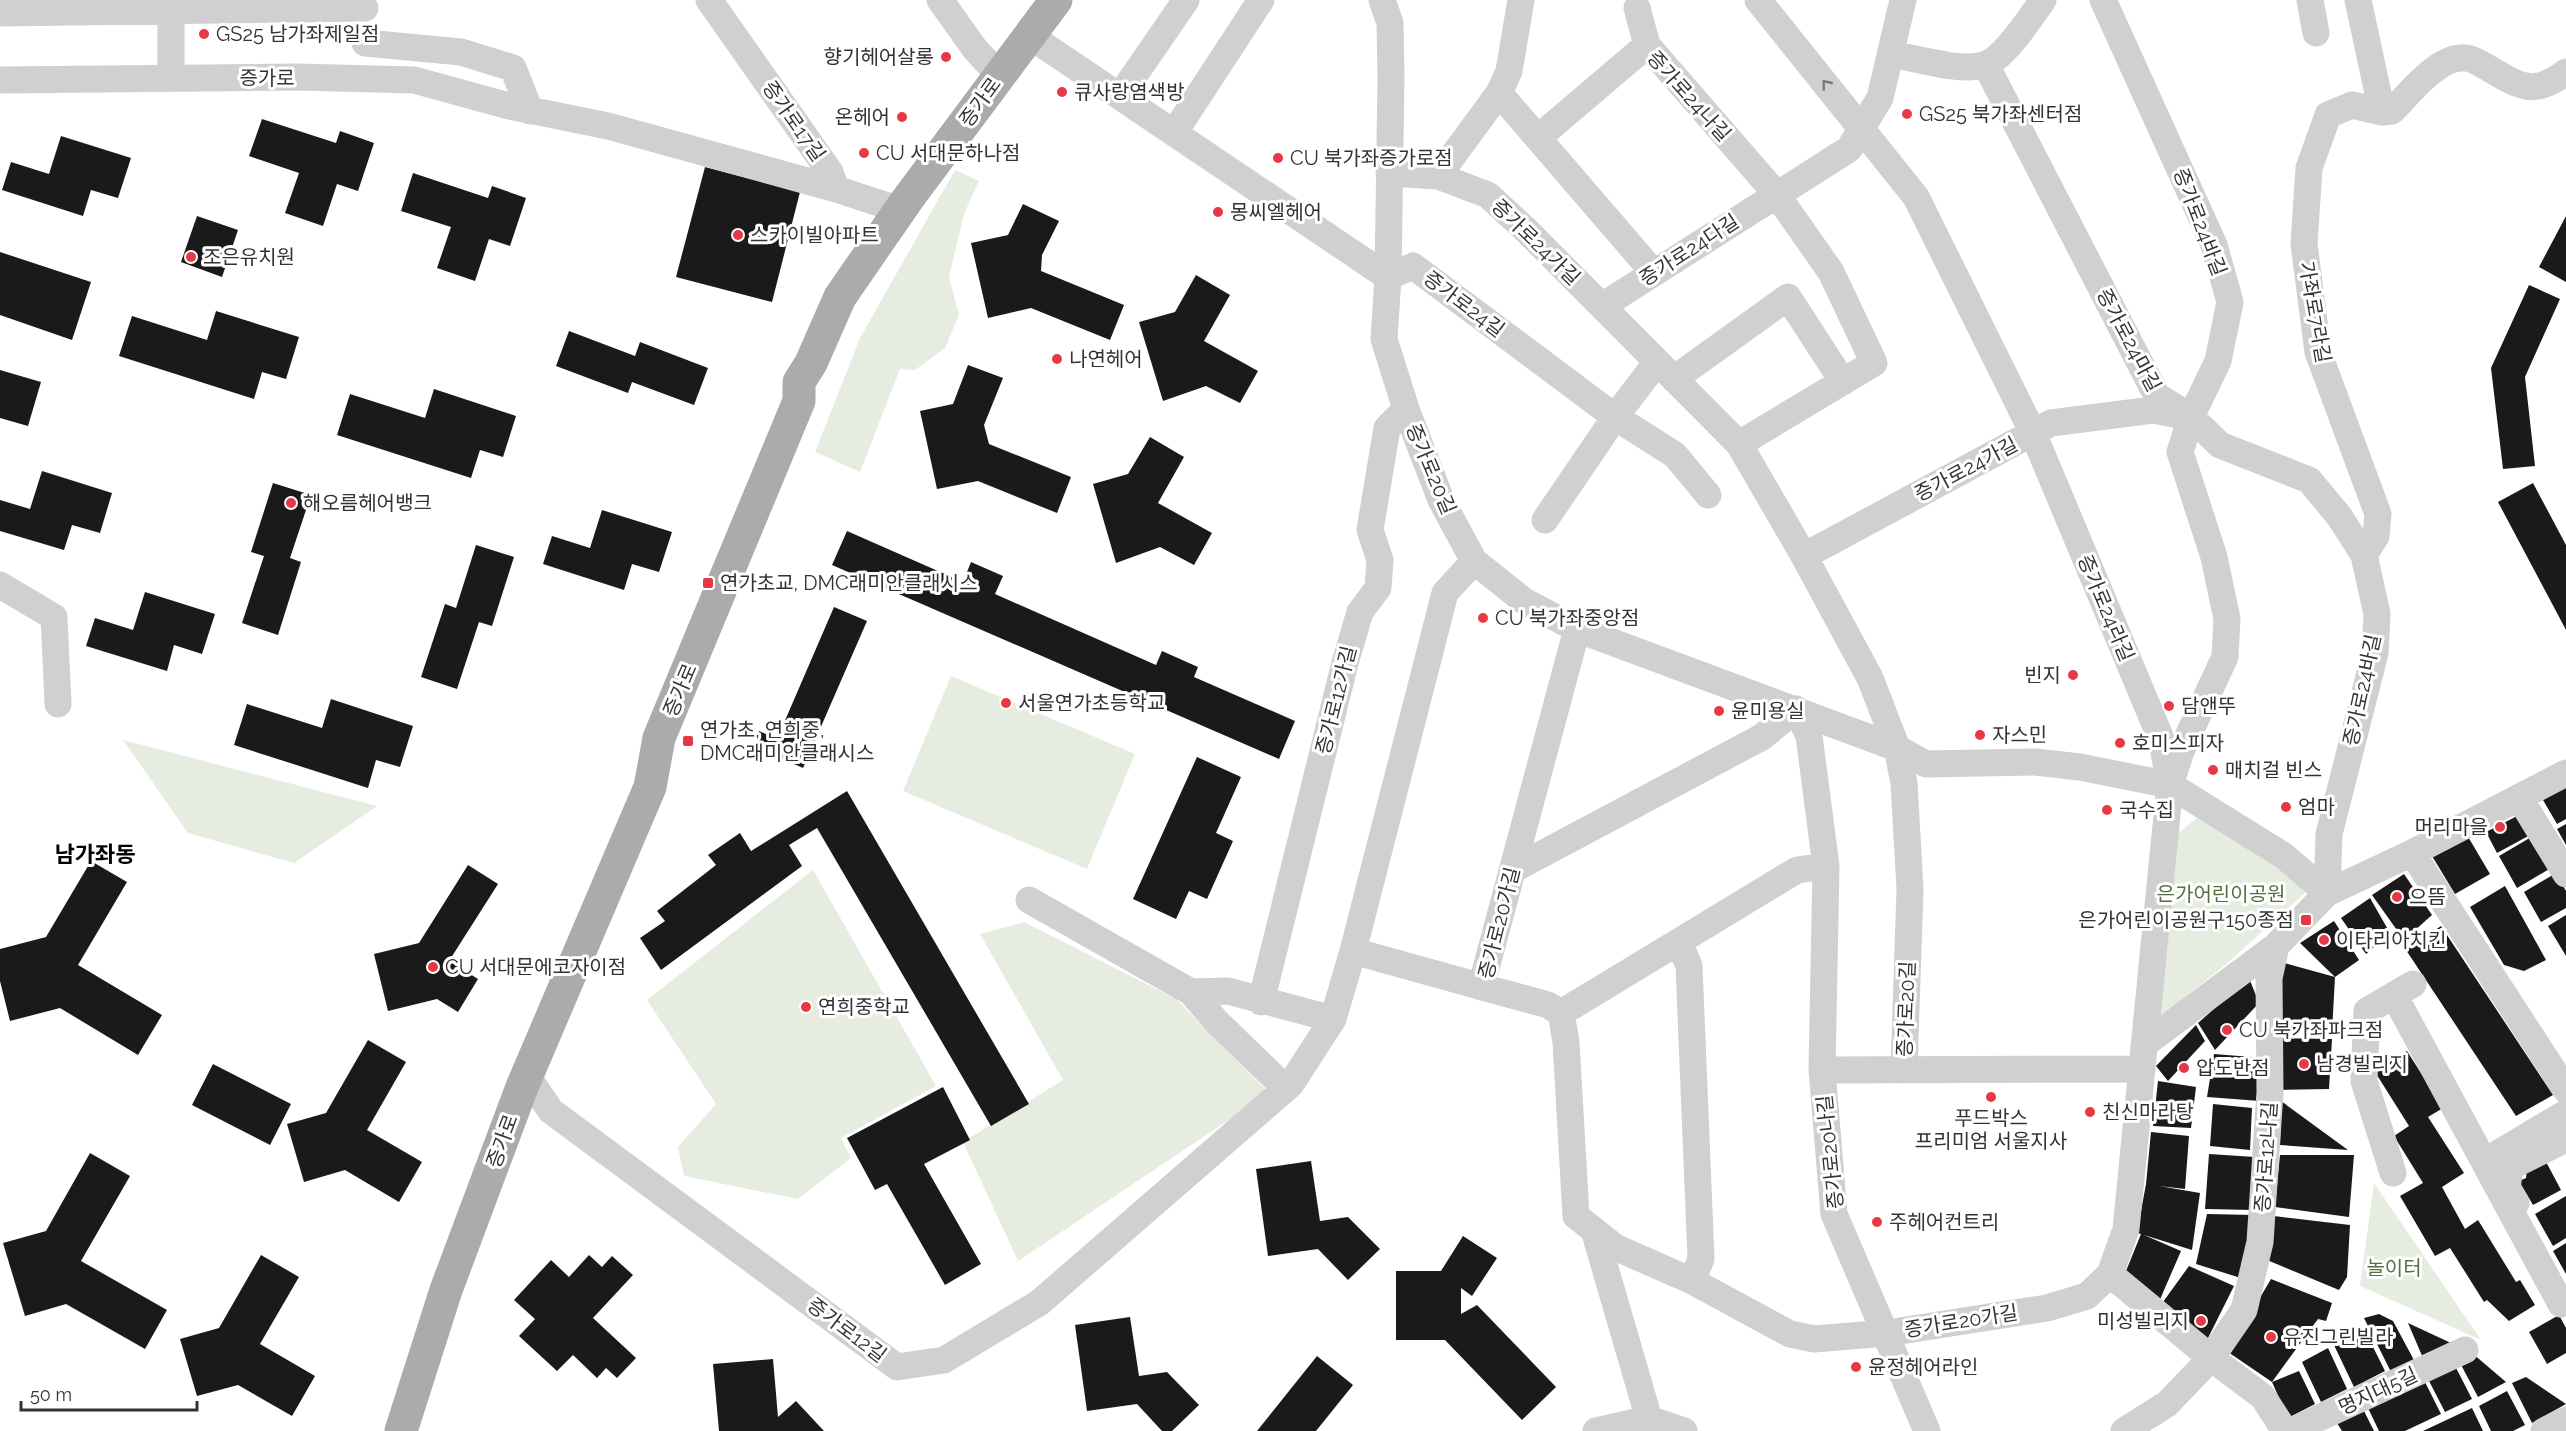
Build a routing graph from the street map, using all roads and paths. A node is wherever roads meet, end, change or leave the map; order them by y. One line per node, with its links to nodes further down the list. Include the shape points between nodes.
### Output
1 (709, 0): 38 (street, 증가로17길, via 830,172)
2 (940, 0): 25 (street)
3 (1056, 0): 19 (main road, 증가로)
4 (1186, 0): 30 (street)
5 (1261, 0): 34 (street)
6 (1382, 0): 36 (street, via 1390,23)
7 (1521, 0): 29 (street, via 1509,71)
8 (1758, 0): 33 (street, one-way to 8)
9 (1903, 0): 22 (street, 증가로24다길)
10 (2043, 0): 23 (street, via 2014,40)
11 (2103, 0): 48 (street, 증가로24바길, via 2214,245 2230,302 2218,361)
12 (2310, 0): 18 (street)
13 (2367, 1): 32 (street)
14 (365, 4): 15 (street); 20 (street)
15 (171, 5): 17 (street); 26 (street)
16 (1637, 8): 21 (street)
17 (0, 13)
18 (2316, 33)
19 (1030, 36): 25 (main road, 증가로); 30 (street)
20 (365, 43): 27 (street); 31 (street, via 461,52 513,68)
21 (1647, 45): 35 (street, 증가로24나길); 39 (street, 증가로24나길)
22 (1890, 54): 23 (street, via 1965,67); 33 (street, 증가로24다길, via 1880,98)
23 (1986, 65): 48 (street, 증가로24마길, via 2157,396)
24 (2566, 72): 32 (street, via 2551,83 2532,88 2459,57 2427,73 2392,111)
25 (999, 75): 40 (main road, 증가로)
26 (171, 78): 27 (street, 증가로); 28 (street, 증가로)
27 (365, 79): 31 (street, 증가로, via 414,80)
28 (0, 80)
29 (1499, 93): 35 (street); 37 (street)
30 (1120, 96): 34 (street)
31 (530, 111): 38 (street, 증가로, via 608,126)
32 (2382, 112): 53 (street, 가좌로7라길, via 2352,105 2328,115 2309,168 2304,244 2318,352 2378,514 2376,536)
33 (1863, 129): 39 (street, 증가로24다길, via 1849,149); 49 (street, 증가로24라길, via 1916,197)
34 (1174, 133): 42 (street)
35 (1539, 137): 41 (street)
36 (1389, 173): 37 (street, 증가로24가길); 42 (street)
37 (1438, 176): 43 (street, 증가로24가길, via 1488,195)
38 (836, 189): 40 (street)
39 (1777, 195): 41 (street, 증가로24다길); 45 (street, via 1831,272 1874,363)
40 (900, 210): 81 (main road, 증가로, via 840,297 811,363 798,382 799,400 659,738 650,787)
41 (1654, 273): 43 (street, 증가로24다길)
42 (1388, 277): 46 (street, 증가로20길, via 1384,339); 47 (street, 증가로24길, via 1413,266)
43 (1602, 306): 44 (street, 증가로24가길)
44 (1666, 370): 45 (street, via 1788,297); 47 (street); 50 (street, 증가로24가길)
45 (1843, 382): 50 (street)
46 (1406, 409): 55 (street, 증가로20길, via 1441,500); 75 (street, 증가로12가길, via 1387,428 1370,530 1380,560 1378,588 1360,612 1344,663)
47 (1615, 417): 51 (street, 증가로24길, via 1675,455); 52 (street)
48 (2191, 417): 49 (street, via 2152,410 2051,423); 53 (street, 증가로24바길, via 2220,446 2309,480); 62 (street, via 2180,452 2214,557 2227,620 2225,657 2181,751)
49 (2033, 433): 54 (street, 증가로24가길); 62 (street, 증가로24라길, via 2162,741)
50 (1739, 444): 54 (street, 증가로24가길)
51 (1708, 495)
52 (1545, 520)
53 (2364, 555): 68 (street, 증가로24바길, via 2377,614 2374,653 2329,834)
54 (1804, 556): 60 (street, 증가로24가길, via 1870,678)
55 (1474, 561): 57 (street, 증가로20길, via 1524,601); 72 (street, via 1445,593)
56 (0, 585): 58 (street, via 54,617)
57 (1577, 629): 59 (street, 증가로20길); 66 (street, 증가로20가길)
58 (58, 704)
59 (1796, 709): 60 (street, 증가로20길); 65 (street, 증가로20나길, via 1809,736); 66 (street, via 1762,737)
60 (1897, 748): 62 (street, 증가로20길, via 1926,764 2035,762); 80 (street, 증가로20길, via 1904,783 1910,889)
61 (2566, 773): 63 (street)
62 (2170, 785): 68 (street, via 2284,856); 78 (street, 증가로20가길)
63 (2519, 797): 64 (street); 67 (street)
64 (2412, 853): 68 (street); 83 (street)
65 (1826, 866): 70 (street, via 1797,870); 79 (street, 증가로20나길)
66 (1512, 870): 73 (street, 증가로20가길)
67 (2566, 874)
68 (2327, 893): 71 (street)
69 (1029, 900): 74 (street)
70 (1679, 942): 76 (street); 90 (street, via 1689,966 1701,1259)
71 (2276, 946): 78 (street); 94 (street, 증가로12나길, via 2269,978 2270,1092 2260,1242 2244,1310)
72 (1353, 951): 73 (street); 77 (street)
73 (1481, 987): 76 (street, 증가로20가길, via 1548,1005)
74 (1191, 992): 75 (street, via 1228,991); 82 (street, via 1280,1083)
75 (1261, 1002): 77 (street)
76 (1561, 1013): 88 (street, 증가로20가길, via 1576,1216)
77 (1333, 1019): 82 (street)
78 (2144, 1056): 80 (street, 증가로20길); 89 (street, 증가로20가길, via 2126,1229)
79 (1822, 1070): 80 (street, 증가로20나길); 92 (street, 증가로20나길, via 1834,1214)
80 (1904, 1070)
81 (527, 1076): 82 (street, 증가로12길, via 551,1111 897,1367 944,1360 1039,1303); 97 (main road, 증가로, via 446,1290)
82 (1292, 1084)
83 (2566, 1090)
84 (2566, 1113): 86 (street)
85 (2566, 1139): 91 (street, via 2510,1167 2507,1188)
86 (2484, 1162): 87 (street, via 2404,989 2367,1011 2364,1081); 91 (street)
87 (2393, 1173)
88 (1594, 1230): 90 (street, 증가로20가길, via 1615,1247); 95 (street, 증가로20가길)
89 (2110, 1274): 92 (street, 증가로20가길, via 2087,1296 2047,1308); 94 (street)
90 (1692, 1281): 92 (street, 증가로20가길, via 1790,1334 1814,1339)
91 (2563, 1299)
92 (1887, 1333): 100 (street, 증가로20나길)
93 (2465, 1350): 103 (street, 명지대5길)
94 (2211, 1358): 101 (street, 증가로12나길, via 2167,1404); 102 (street, via 2263,1397)
95 (1648, 1419): 98 (street); 99 (street)
96 (2566, 1420): 104 (street)
97 (401, 1431)
98 (1596, 1431)
99 (1684, 1431)
100 (1927, 1431)
101 (2124, 1431)
102 (2285, 1431)
103 (2291, 1431)
104 (2544, 1431)

